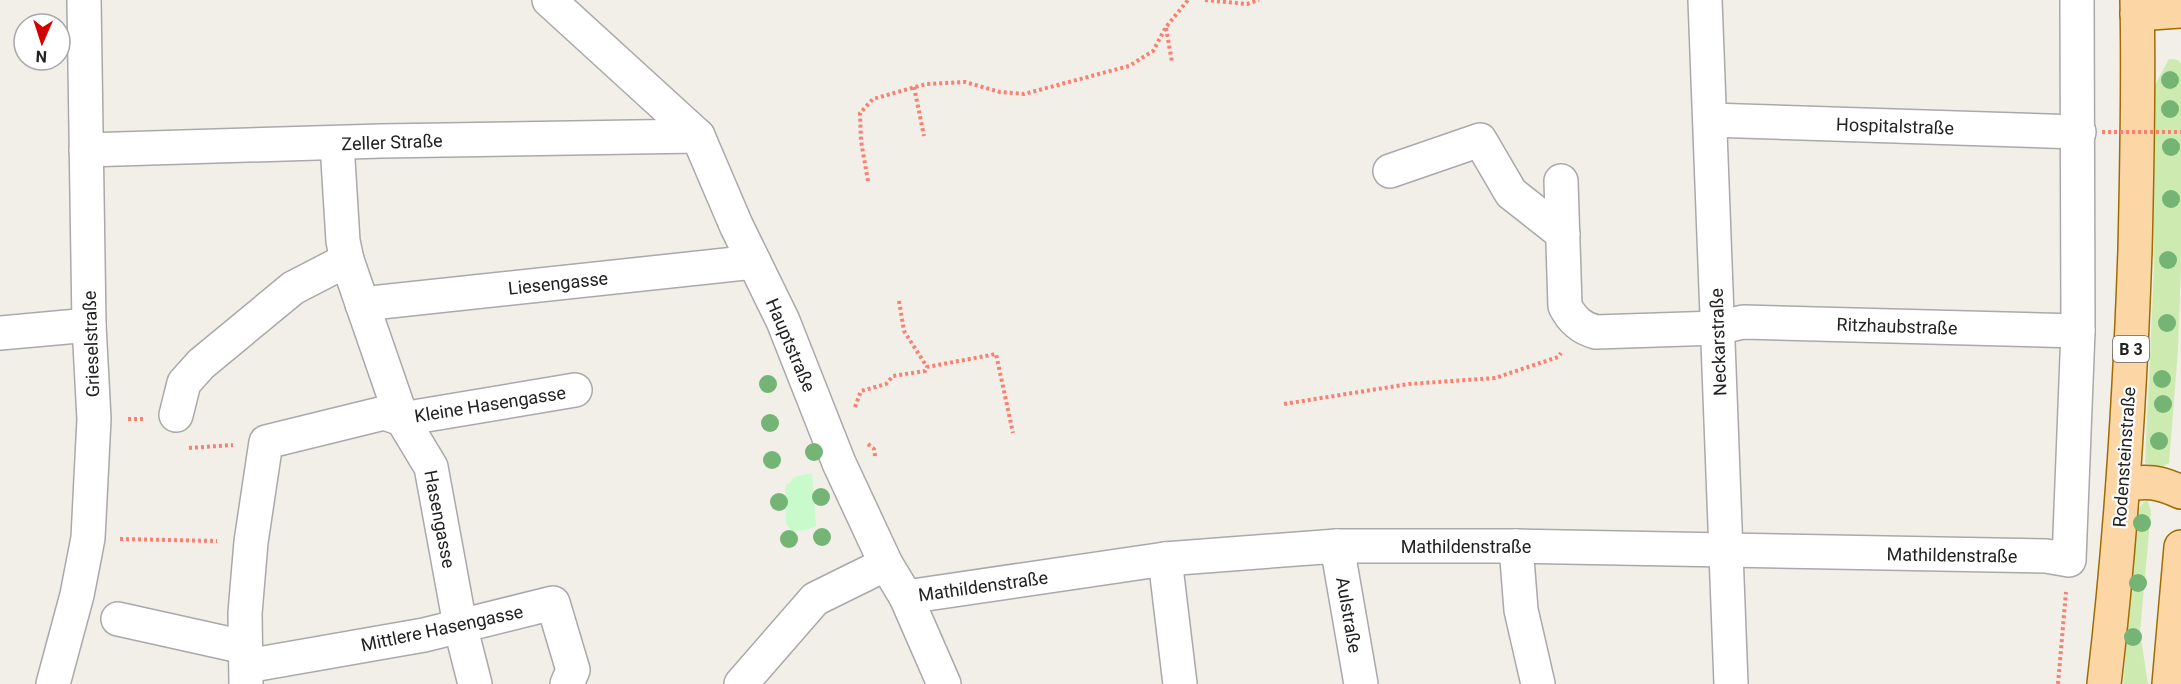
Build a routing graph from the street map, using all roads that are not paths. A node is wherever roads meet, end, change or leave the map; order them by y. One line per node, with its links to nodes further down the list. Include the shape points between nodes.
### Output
1 (84, 0): 11 (street, Grieselstraße)
2 (549, 0): 9 (street, Hauptstraße)
3 (1705, 0): 7 (street, Neckarstraße)
4 (2077, 0): 8 (street)
5 (2137, 7): 6 (main road); 25 (main road, Rodensteinstraße / B 3, via 2137,183)
6 (2181, 11)
7 (1710, 120): 8 (street, Hospitalstraße); 19 (street, Neckarstraße)
8 (2091, 132): 20 (street)
9 (698, 136): 10 (street, Zeller Straße); 16 (street, Hauptstraße)
10 (337, 144): 11 (street, Zeller Straße); 15 (street, Hasengasse)
11 (86, 150): 18 (street, Grieselstraße)
12 (1390, 171): 14 (street, via 1480,140 1511,194)
13 (1561, 182): 14 (street)
14 (1563, 234): 19 (street, Ritzhaubstraße, via 1565,306 1583,327 1596,332)
15 (347, 260): 17 (street, Hasengasse); 23 (street, via 293,288 201,364 184,384)
16 (754, 262): 17 (street, Liesengasse); 32 (street, Hauptstraße, via 783,321 839,463)
17 (362, 304): 24 (street, Hasengasse)
18 (89, 325): 21 (street); 37 (street, Grieselstraße, via 94,419 88,538)
19 (1717, 328): 20 (street, Ritzhaubstraße, via 1743,322); 30 (street, Neckarstraße)
20 (2078, 331): 30 (street, Mathildenstraße, via 2069,560 2046,556)
21 (0, 333)
22 (575, 390): 24 (street, Kleine Hasengasse)
23 (176, 415)
24 (402, 418): 35 (street, Hasengasse, via 431,467); 36 (street, Kleine Hasengasse, via 384,413 266,442 251,542 245,613)
25 (2123, 484): 26 (main road, via 2161,483); 46 (main road, Rodensteinstraße / B 3)
26 (2181, 492)
27 (1337, 546): 28 (street, Mathildenstraße); 31 (street, Mathildenstraße); 43 (street, Aulstraße)
28 (1516, 546): 30 (street, Mathildenstraße); 44 (street, via 1521,610)
29 (2181, 547): 47 (main road)
30 (1727, 549): 45 (street, Neckarstraße)
31 (1166, 559): 33 (street, Mathildenstraße); 42 (street)
32 (885, 564): 33 (street, Mathildenstraße); 40 (street, via 815,599)
33 (906, 597): 41 (street)
34 (118, 619): 36 (street)
35 (460, 625): 36 (street, Mittlere Hasengasse, via 424,635); 38 (street, Hasengasse); 39 (street, Mittlere Hasengasse, via 553,603 573,670)
36 (246, 666)
37 (52, 684)
38 (475, 684)
39 (567, 684)
40 (741, 684)
41 (944, 684)
42 (1180, 684)
43 (1360, 684)
44 (1538, 684)
45 (1731, 684)
46 (2104, 684)
47 (2169, 684)

